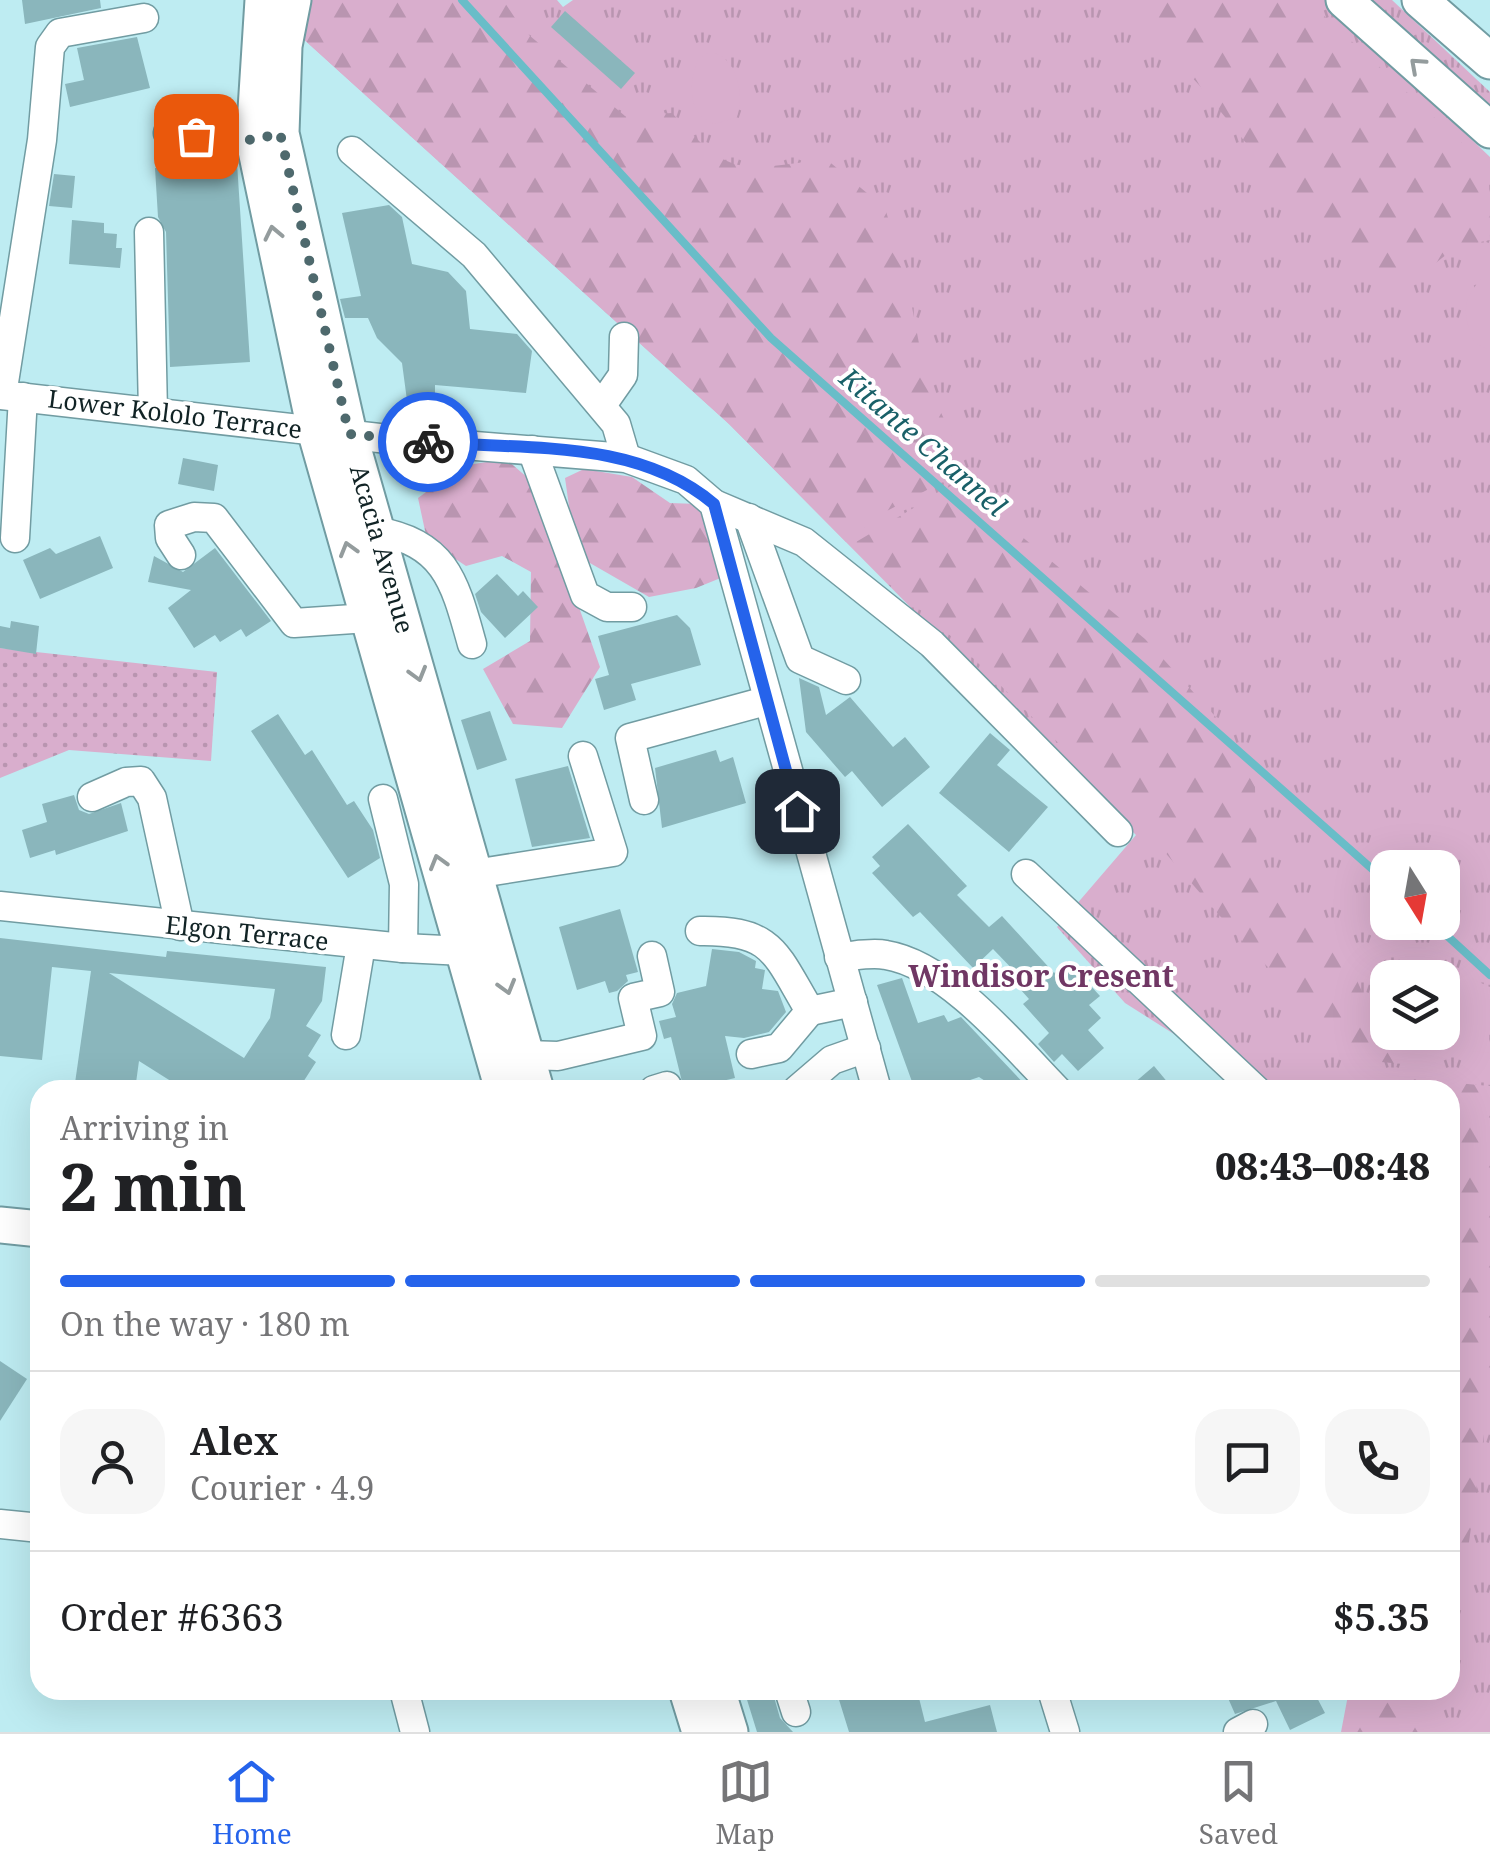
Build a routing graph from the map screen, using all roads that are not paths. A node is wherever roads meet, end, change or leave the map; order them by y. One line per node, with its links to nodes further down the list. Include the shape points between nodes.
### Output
1 (263, 0): 9 (main road, Acacia Avenue)
2 (293, 0): 9 (main road, Acacia Avenue)
3 (1344, 0): 7 (main road, one-way to 3)
4 (1420, 0): 6 (main road)
5 (144, 18): 13 (street, via 60,33 50,48)
6 (1487, 52)
7 (1490, 130)
8 (168, 133): 9 (street)
9 (267, 137): 16 (main road, Acacia Avenue)
10 (352, 151): 14 (street, via 474,255)
11 (148, 232): 15 (street)
12 (624, 337): 14 (street, via 623,375)
13 (8, 396): 15 (street, Lower Kololo Terrace); 22 (street)
14 (602, 405): 18 (street)
15 (153, 412): 16 (street, Lower Kololo Terrace)
16 (332, 432): 17 (street, Lower Kololo Terrace); 21 (main road, Acacia Avenue); 25 (main road, Acacia Avenue, one-way to 16)
17 (532, 450): 18 (street, Lower Kololo Terrace); 24 (street, via 585,595 608,608)
18 (626, 458): 19 (street, Lower Kololo Terrace, via 686,480)
19 (714, 504): 20 (street, Lower Kololo Terrace); 28 (street)
20 (749, 518): 27 (street, via 800,659); 33 (street, Lower Kololo Terrace, via 804,542 932,644)
21 (375, 531): 25 (main road, Acacia Avenue); 26 (street, via 406,536 453,576)
22 (16, 538)
23 (182, 554): 25 (street, via 169,526 214,518 294,623)
24 (632, 607)
25 (384, 612): 34 (main road, Acacia Avenue, one-way to 34); 40 (main road, Acacia Avenue, one-way to 25)
26 (472, 644)
27 (846, 680)
28 (766, 701): 32 (street, via 630,738); 43 (street)
29 (584, 756): 34 (street, via 613,852)
30 (92, 797): 37 (street, via 141,781 152,798)
31 (383, 799): 41 (street, via 404,884)
32 (644, 800)
33 (1118, 832)
34 (474, 874): 40 (main road, Acacia Avenue)
35 (1026, 874): 55 (street)
36 (0, 906): 37 (street, Elgon Terrace)
37 (180, 926): 39 (street, Elgon Terrace)
38 (700, 932): 45 (street, via 741,931 769,946)
39 (360, 945): 41 (street, Elgon Terrace); 46 (street)
40 (479, 946): 41 (street, Elgon Terrace); 49 (main road, Acacia Avenue, one-way to 49); 50 (main road, Acacia Avenue)
41 (403, 948)
42 (652, 956): 49 (street, via 660,992 633,998 642,1036 558,1056)
43 (840, 958): 44 (street); 54 (street, via 886,955 931,975)
44 (853, 1002): 45 (street); 47 (street)
45 (810, 1011): 48 (street, via 779,1048)
46 (346, 1035)
47 (866, 1048): 52 (street, via 832,1060); 53 (street)
48 (751, 1054)
49 (526, 1055): 51 (main road, Acacia Avenue)
50 (502, 1080)
51 (533, 1080)
52 (809, 1080)
53 (874, 1080)
54 (1047, 1080)
55 (1245, 1080)
56 (0, 1224): 57 (main road)
57 (30, 1227)
58 (0, 1524): 59 (street)
59 (30, 1527)
60 (407, 1700): 64 (street)
61 (690, 1700): 65 (main road)
62 (720, 1700): 66 (main road)
63 (1055, 1700): 67 (street)
64 (415, 1732)
65 (700, 1732)
66 (730, 1732)
67 (1065, 1732)

